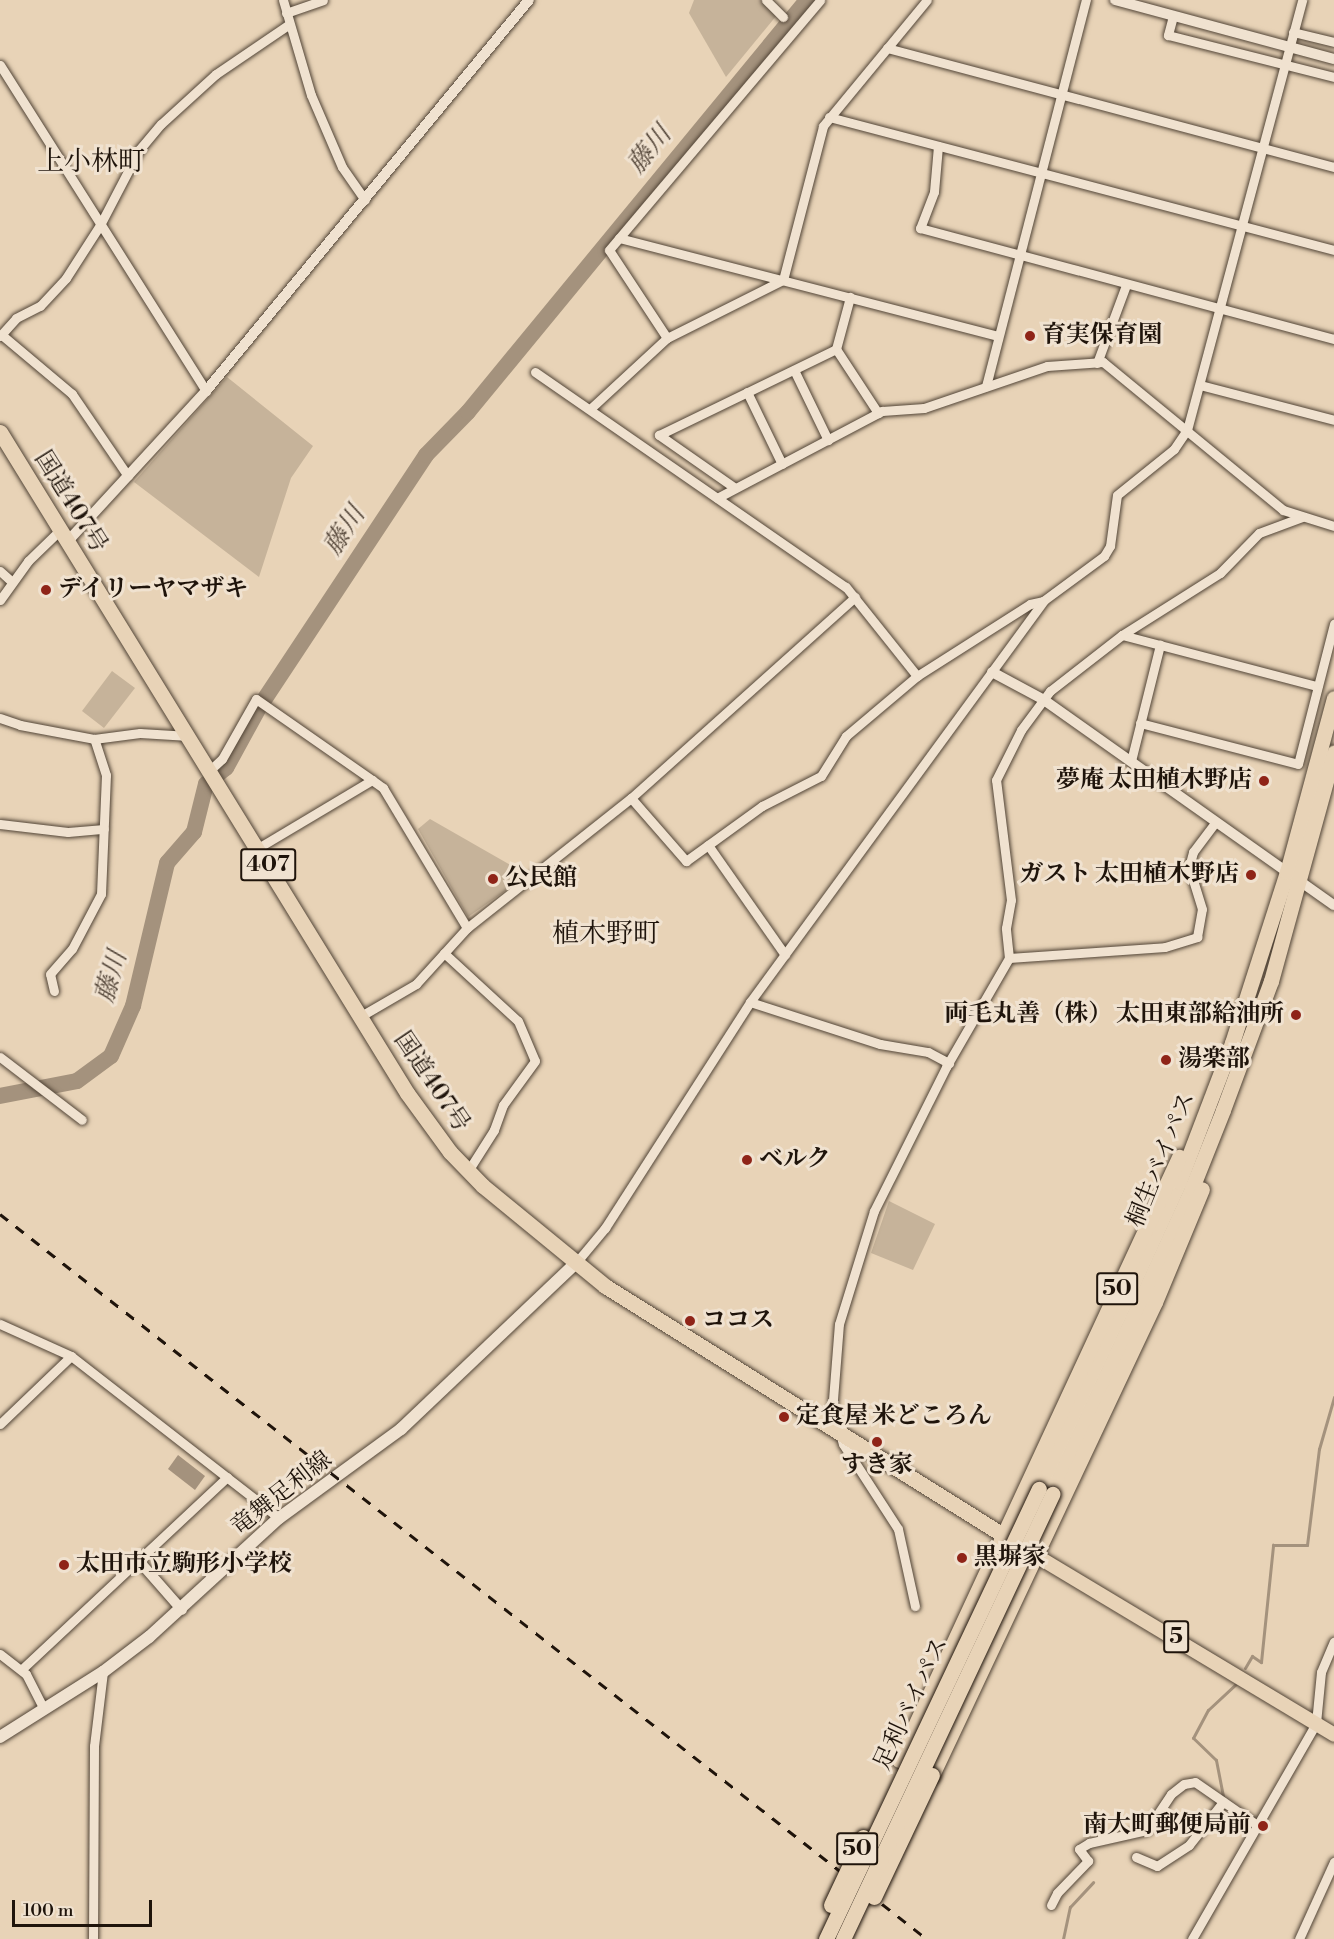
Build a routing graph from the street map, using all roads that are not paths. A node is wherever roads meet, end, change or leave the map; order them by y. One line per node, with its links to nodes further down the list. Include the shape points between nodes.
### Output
1 (283, 0): 10 (street)
2 (323, 0): 10 (street)
3 (529, 0): 28 (street)
4 (766, 0): 12 (street)
5 (820, 0): 31 (street)
6 (927, 0): 17 (street)
7 (1086, 0): 22 (street)
8 (1115, 0): 11 (street)
9 (1302, 0): 14 (street)
10 (286, 13): 13 (street)
11 (1173, 16): 16 (street); 19 (street, via 1168,34)
12 (783, 17)
13 (288, 25): 28 (street, via 332,145 351,183); 29 (street, via 216,74 161,124 139,150)
14 (1293, 32): 15 (street); 16 (street)
15 (1334, 42)
16 (1289, 47): 18 (street); 19 (street)
17 (887, 48): 22 (street); 23 (street)
18 (1334, 59)
19 (1284, 63): 21 (street); 25 (street)
20 (0, 65): 29 (street)
21 (1334, 77)
22 (1062, 96): 25 (street); 27 (street)
23 (830, 117): 24 (street); 34 (street, via 823,126)
24 (938, 146): 27 (street); 33 (street, via 934,192 920,228)
25 (1262, 148): 26 (street); 30 (street)
26 (1334, 167)
27 (1042, 174): 30 (street); 33 (street)
28 (365, 200): 48 (street)
29 (100, 225): 38 (street, via 66,278 40,306 16,318); 48 (street)
30 (1242, 225): 32 (street); 37 (street)
31 (619, 238): 34 (street); 40 (street, via 609,250)
32 (1334, 250)
33 (1019, 256): 35 (street); 39 (street)
34 (783, 280): 36 (street); 40 (street)
35 (1125, 285): 37 (street); 43 (street)
36 (850, 297): 39 (street); 42 (street)
37 (1220, 309): 41 (street); 46 (street)
38 (1, 336): 57 (street, via 72,394)
39 (998, 336): 47 (street)
40 (667, 338): 50 (street)
41 (1334, 339)
42 (836, 349): 44 (street); 51 (street)
43 (1097, 363): 47 (street, via 1047,366); 53 (street, via 1103,362)
44 (794, 370): 49 (street); 55 (street)
45 (535, 372): 50 (street)
46 (1200, 385): 52 (street); 53 (street)
47 (987, 386): 51 (street, via 924,408)
48 (206, 391): 57 (street)
49 (747, 392): 56 (street); 58 (street, via 659,435)
50 (590, 409): 59 (street)
51 (878, 413): 55 (street)
52 (1334, 420)
53 (1187, 430): 60 (street, via 1283,510); 67 (street, via 1174,448 1117,495 1110,546 1104,556)
54 (0, 432): 62 (highway, 国道407号 / 407)
55 (828, 440): 56 (street)
56 (782, 464): 58 (street)
57 (128, 476): 62 (street)
58 (735, 488): 59 (street)
59 (717, 498): 65 (street)
60 (1302, 518): 61 (street); 69 (street, via 1259,533 1220,573)
61 (1334, 526)
62 (65, 535): 64 (street); 78 (highway, 国道407号 / 407)
63 (0, 571): 64 (street)
64 (12, 581): 66 (street)
65 (855, 597): 72 (street); 84 (street)
66 (0, 600)
67 (1043, 601): 71 (street); 72 (street, via 1030,604)
68 (1334, 624): 73 (street)
69 (1122, 634): 70 (street); 75 (street)
70 (1160, 645): 73 (street); 77 (street)
71 (992, 672): 75 (street); 94 (street)
72 (917, 676): 88 (street, via 846,736 820,776 762,806)
73 (1317, 686): 77 (street, via 1298,764)
74 (1334, 698): 90 (highway, 桐生バイパス / 50)
75 (1044, 700): 81 (street); 95 (street, via 1021,730 996,780 1011,900 1006,928)
76 (0, 718): 79 (street)
77 (1140, 723): 81 (street)
78 (189, 736): 79 (street, via 140,733); 82 (highway, 国道407号 / 407)
79 (94, 739): 87 (street, via 106,775)
80 (1334, 753): 90 (highway, 桐生バイパス / 50)
81 (1131, 761): 85 (street)
82 (210, 770): 83 (street, via 222,759 256,699); 89 (highway, 国道407号 / 407)
83 (372, 780): 89 (street); 92 (street, via 383,788)
84 (631, 798): 88 (street, via 686,861); 92 (street)
85 (1216, 822): 90 (street); 95 (street, via 1193,852 1189,867 1202,909 1197,937 1165,947)
86 (0, 824): 87 (street, via 68,832)
87 (104, 829): 96 (street, via 101,894 72,950 50,974)
88 (708, 844): 94 (street)
89 (258, 848): 98 (highway, 国道407号 / 407)
90 (1293, 877): 91 (street); 99 (highway, 桐生バイパス / 50); 102 (highway, 桐生バイパス / 50, via 1271,981)
91 (1334, 905)
92 (467, 928): 93 (street)
93 (444, 953): 98 (street, via 416,984); 104 (street, via 518,1021 535,1061 502,1105 494,1131)
94 (785, 955): 97 (street)
95 (1010, 958): 101 (street)
96 (54, 991)
97 (750, 1002): 101 (street, via 880,1044 928,1052); 105 (street, via 605,1228)
98 (361, 1016): 104 (highway, 国道407号 / 407, via 423,1118)
99 (1232, 1043): 111 (highway, 桐生バイパス / 50, via 1179,1182); 113 (highway, 50)
100 (0, 1057): 103 (street)
101 (949, 1063): 109 (street, via 884,1189 853,1274 835,1344)
102 (1239, 1068): 111 (highway, 桐生バイパス / 50, via 1192,1188); 114 (highway, 50, via 1230,1115 1155,1302)
103 (82, 1120)
104 (468, 1171): 105 (highway, 国道407号 / 407)
105 (575, 1264): 109 (highway, 国道407号 / 407); 112 (main road, 竜舞足利線, via 398,1431)
106 (0, 1324): 107 (street)
107 (71, 1356): 108 (street); 110 (street)
108 (0, 1424)
109 (835, 1428): 113 (highway, 国道407号 / 407); 116 (street, via 898,1529)
110 (227, 1477): 112 (street); 115 (street)
111 (1045, 1492): 133 (highway, 足利バイパス / 50, bridge); 134 (highway, 足利バイパス / 50, bridge)
112 (279, 1518): 117 (main road, 竜舞足利線)
113 (1005, 1536): 114 (highway, 国道407号 / 407); 132 (highway, 50, bridge, via 844,1875)
114 (1035, 1555): 123 (main road, 5); 135 (highway, 50, bridge)
115 (139, 1561): 117 (street); 120 (street)
116 (915, 1606)
117 (182, 1610): 121 (main road, 竜舞足利線)
118 (1334, 1642): 123 (street, via 1320,1672)
119 (0, 1654): 120 (street)
120 (21, 1669): 122 (street)
121 (103, 1672): 122 (main road, 竜舞足利線); 131 (street, via 105,1682 94,1746)
122 (44, 1709): 125 (main road, 竜舞足利線)
123 (1316, 1723): 124 (main road, 5); 127 (street)
124 (1334, 1735)
125 (0, 1737)
126 (1223, 1802): 127 (street); 128 (street, via 1189,1845 1156,1866); 130 (street, via 1195,1782 1184,1784 1171,1794 1147,1830 1089,1843 1079,1849 1088,1861 1057,1893)
127 (1257, 1826): 136 (street)
128 (1136, 1857)
129 (1334, 1862): 137 (street)
130 (1052, 1905)
131 (93, 1939)
132 (819, 1939)
133 (826, 1939)
134 (843, 1939)
135 (852, 1939)
136 (1192, 1939)
137 (1299, 1939)

